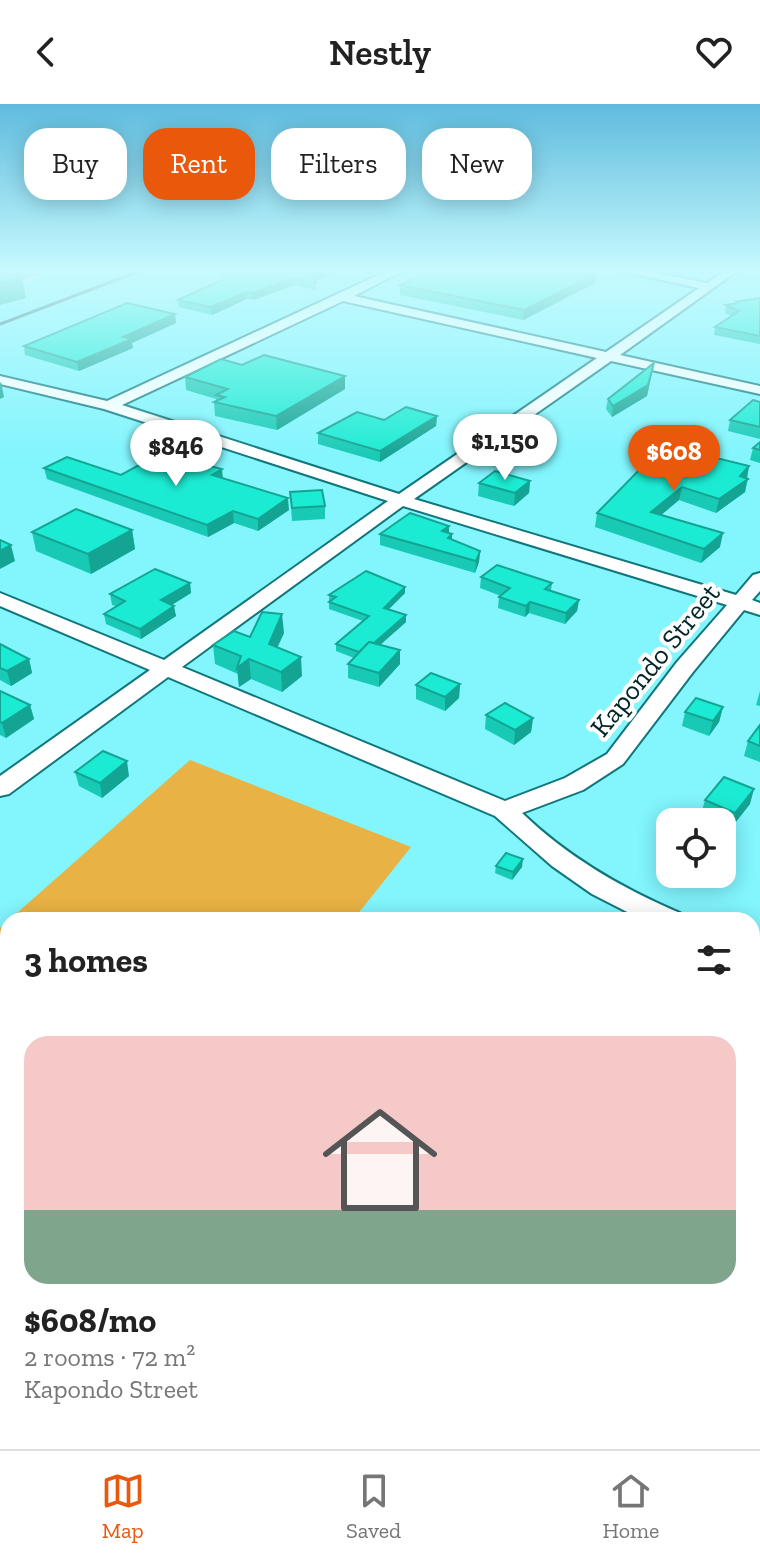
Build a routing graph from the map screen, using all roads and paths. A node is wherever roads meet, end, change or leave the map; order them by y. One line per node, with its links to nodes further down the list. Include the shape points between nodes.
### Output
1 (268, 332): 7 (street)
2 (497, 332): 4 (street)
3 (645, 332): 4 (street)
4 (608, 357): 6 (street); 8 (street)
5 (0, 380): 7 (street)
6 (760, 390)
7 (109, 406): 8 (street)
8 (401, 500): 11 (street); 12 (street)
9 (760, 579): 11 (street, Kapondo Street)
10 (0, 599): 12 (street)
11 (750, 606): 14 (street, Kapondo Street, via 685,667 615,759 574,784)
12 (170, 668): 13 (street); 14 (street)
13 (0, 788)
14 (504, 810): 15 (street, via 582,877)
15 (651, 912)

